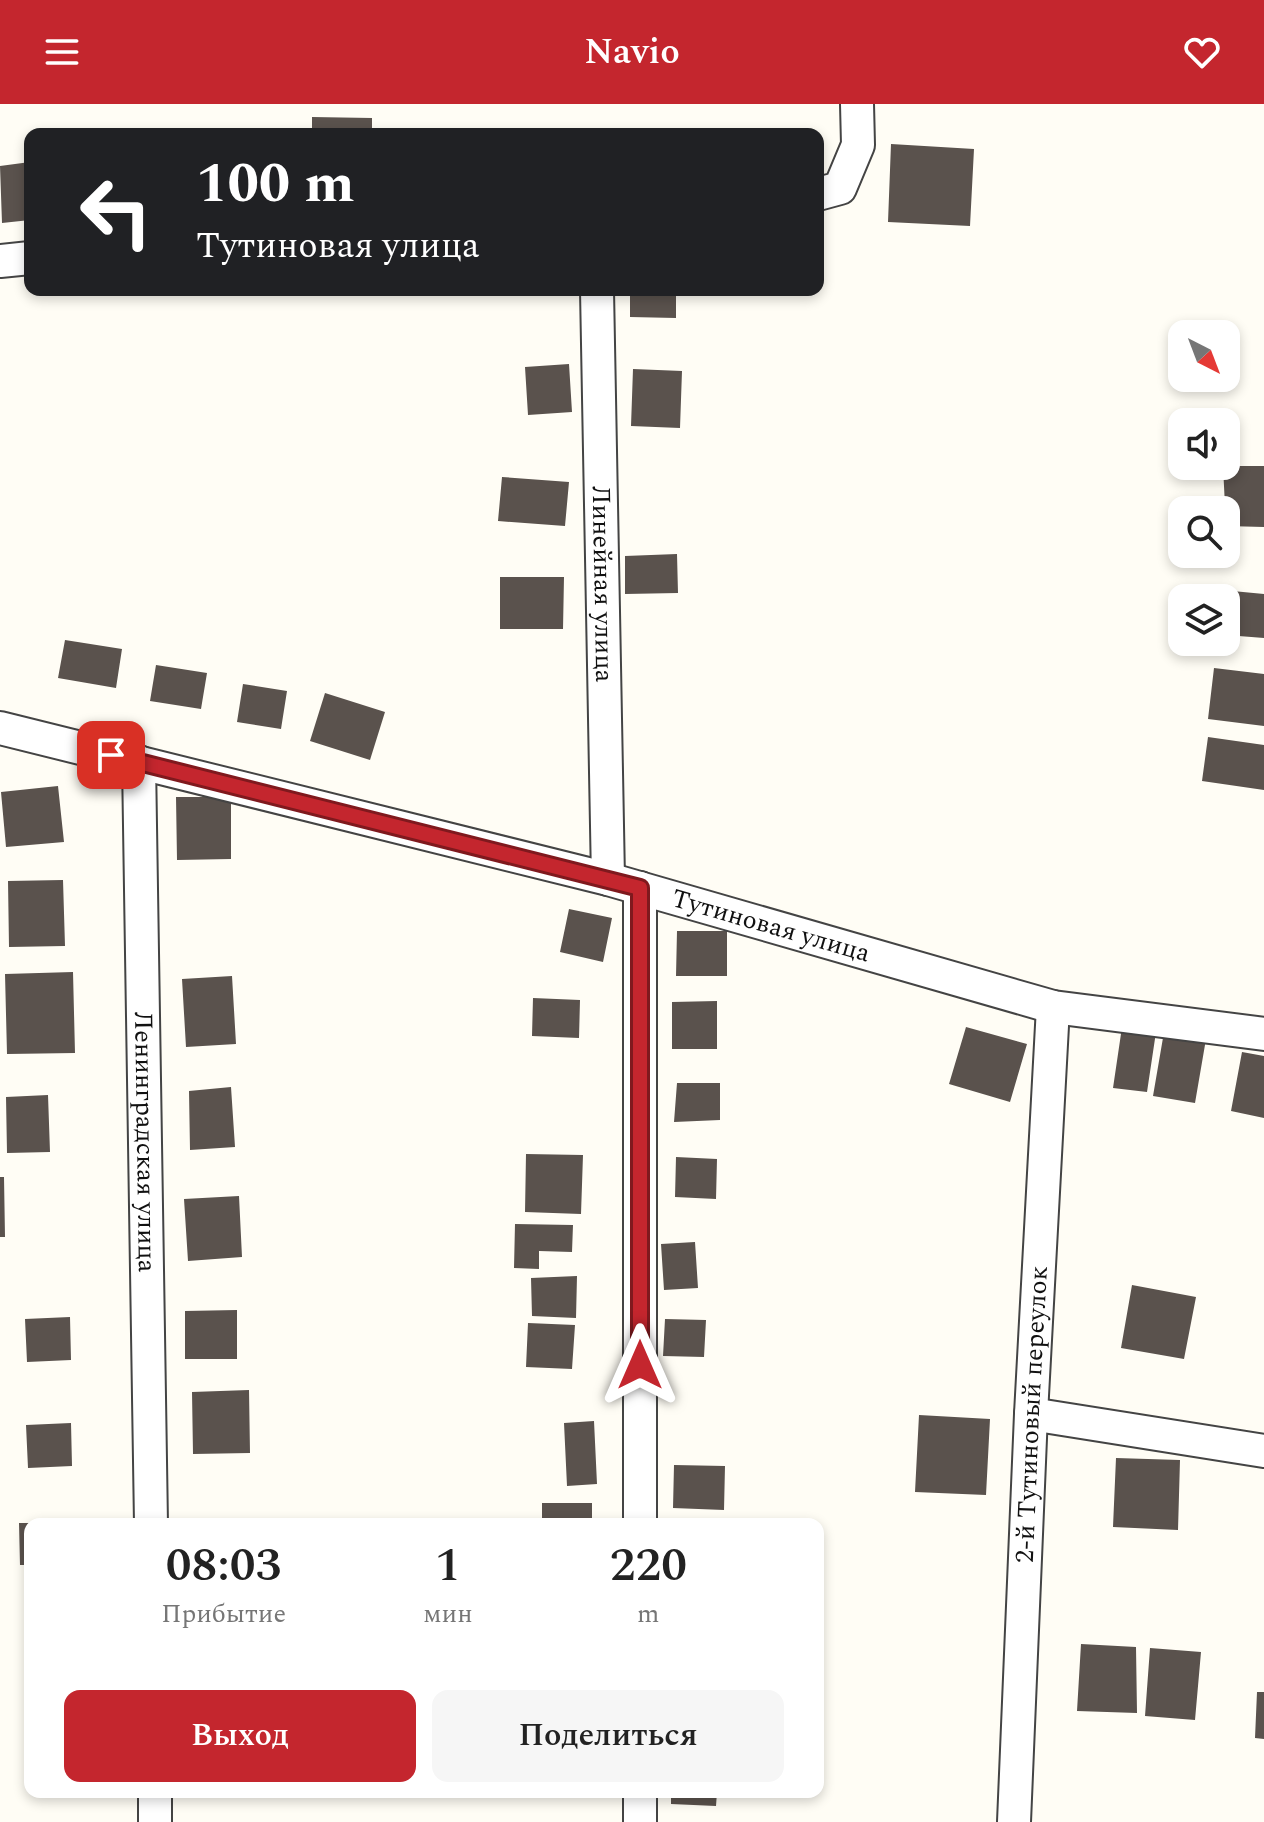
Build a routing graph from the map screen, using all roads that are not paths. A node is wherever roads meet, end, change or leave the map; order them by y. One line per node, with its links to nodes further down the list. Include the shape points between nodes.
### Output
1 (857, 104): 2 (street, via 858,145 840,188)
2 (824, 192)
3 (24, 259): 4 (street)
4 (0, 261)
5 (597, 296): 8 (street, Линейная улица)
6 (0, 728): 7 (street, Тутиновая улица)
7 (139, 762): 8 (street, Тутиновая улица); 14 (street, Ленинградская улица)
8 (608, 879): 9 (street, Тутиновая улица)
9 (640, 888): 10 (street, Тутиновая улица); 15 (street)
10 (1053, 1007): 11 (street, Тутиновая улица); 12 (street, 2-й Тутиновый переулок)
11 (1264, 1034)
12 (1031, 1414): 13 (street); 20 (street, 2-й Тутиновый переулок)
13 (1264, 1451)
14 (151, 1518)
15 (640, 1518)
16 (155, 1798): 18 (street)
17 (640, 1798): 19 (street)
18 (155, 1822)
19 (640, 1822)
20 (1014, 1822)

